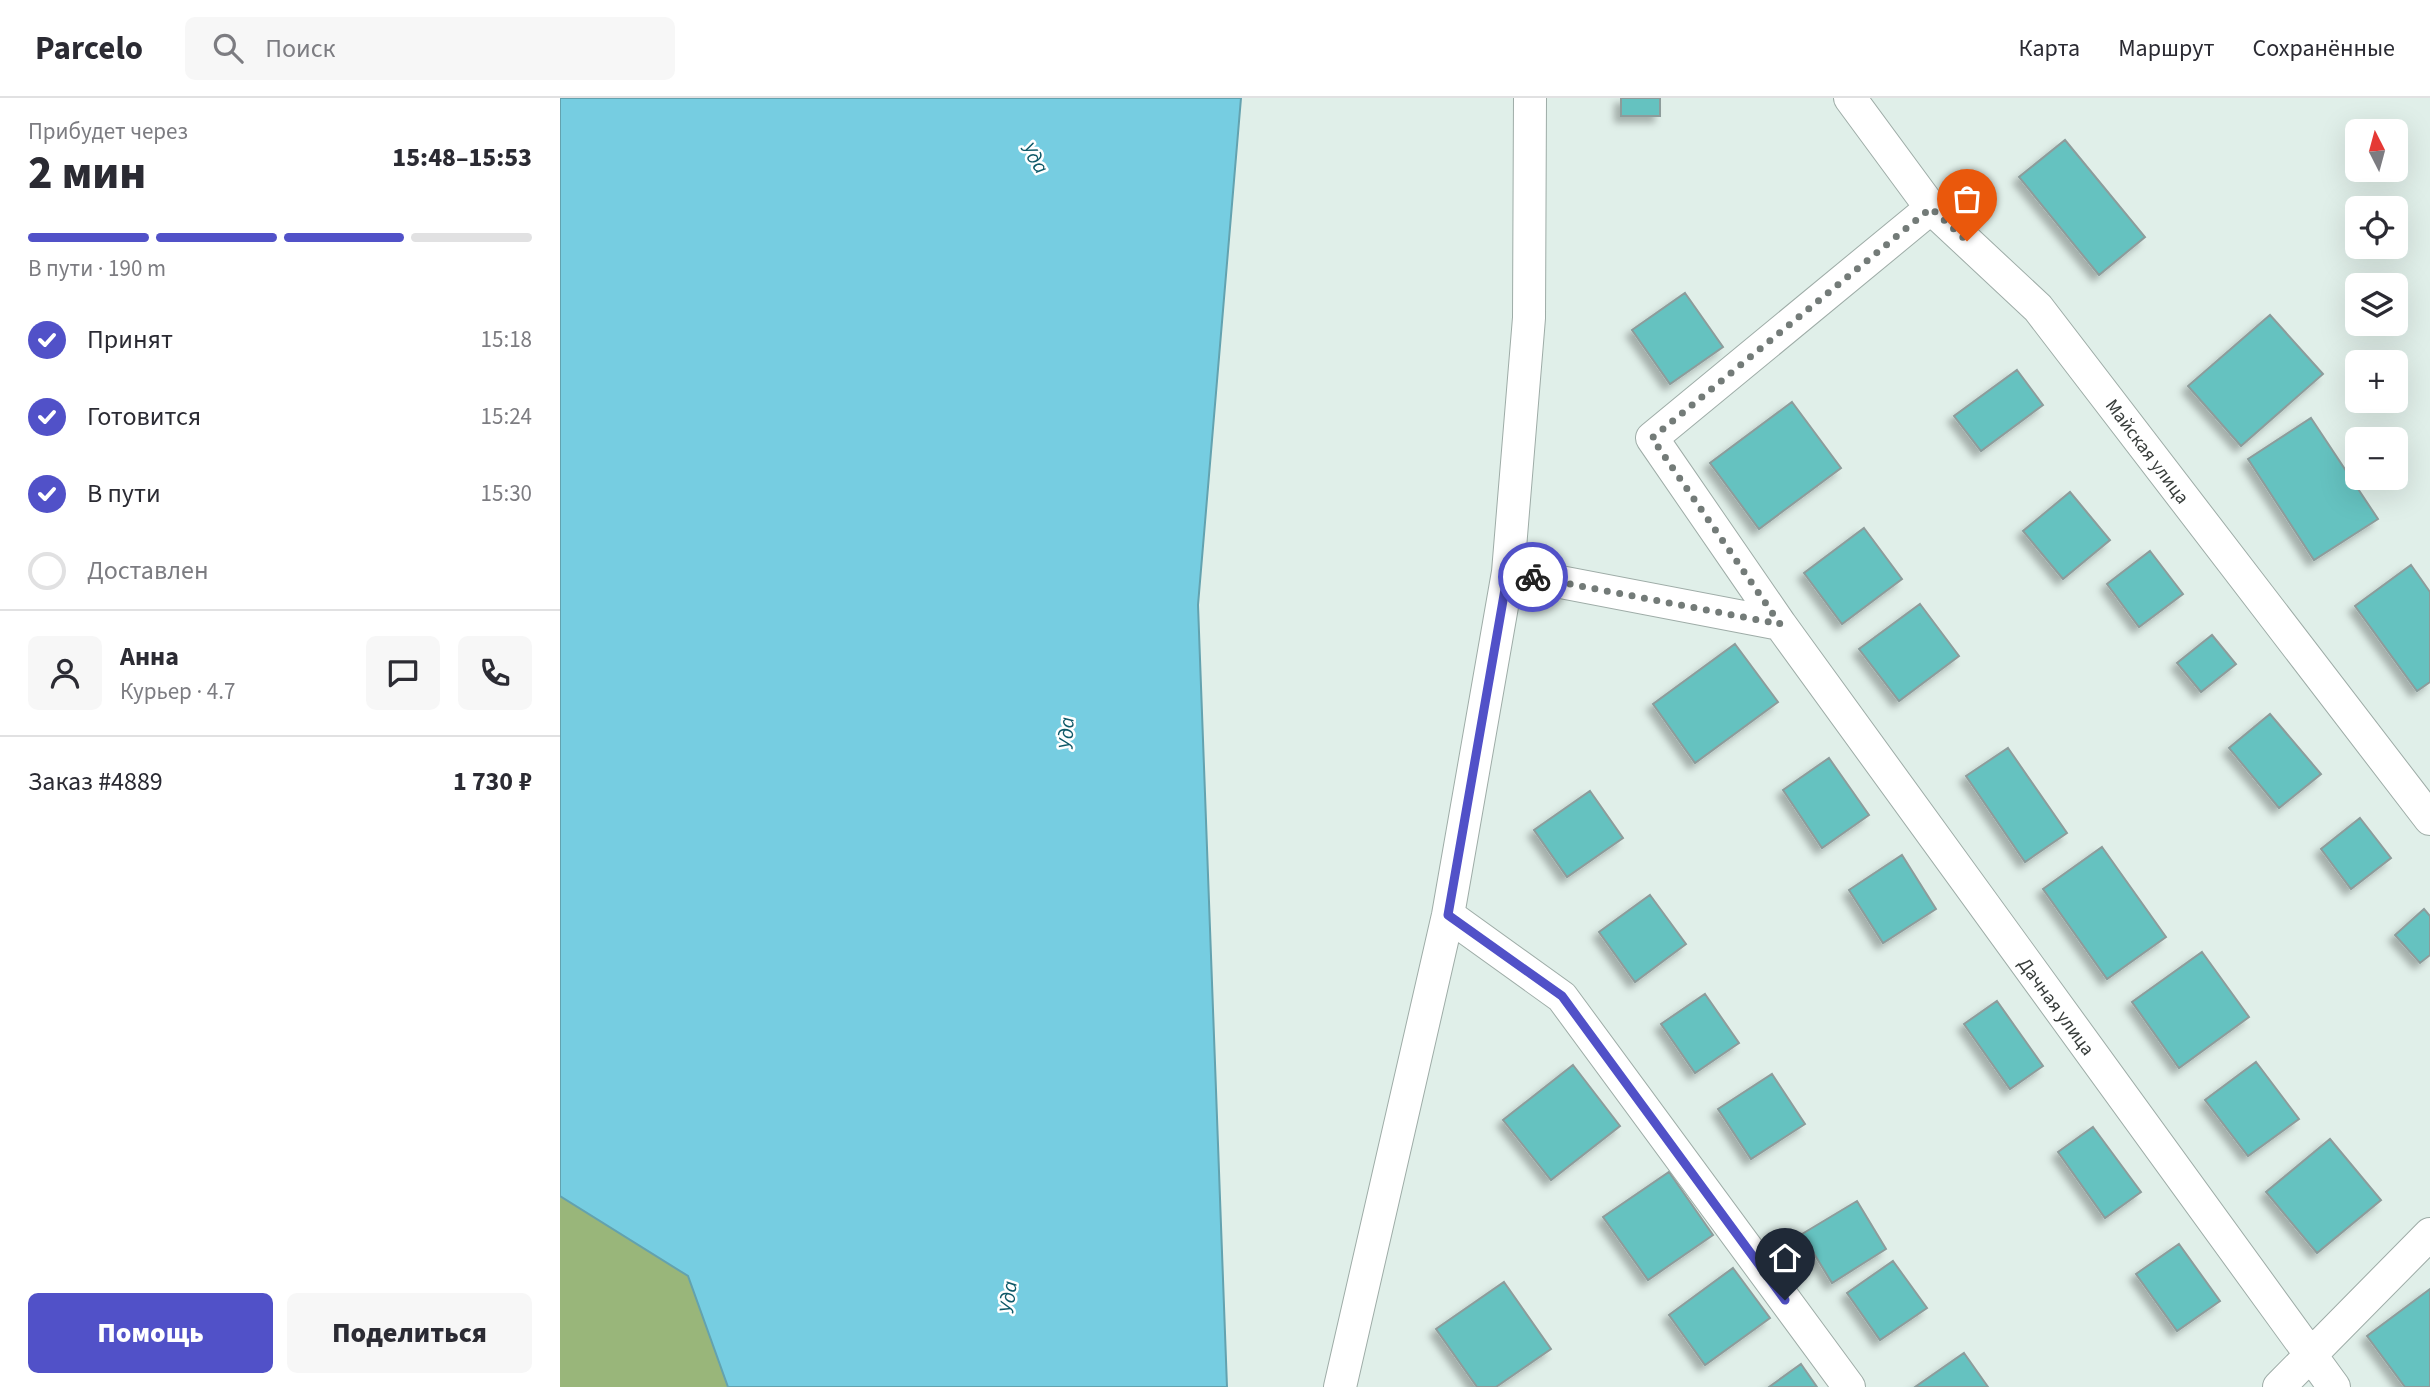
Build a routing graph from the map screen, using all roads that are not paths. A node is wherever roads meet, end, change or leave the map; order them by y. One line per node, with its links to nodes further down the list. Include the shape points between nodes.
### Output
1 (1530, 98): 4 (street, via 1529,318)
2 (1850, 98): 3 (street, Майская улица)
3 (1931, 208): 5 (street, Дачная улица, via 1652,438); 6 (street, Майская улица, via 2038,308)
4 (1508, 572): 5 (street); 7 (street)
5 (1780, 624): 9 (street, Дачная улица)
6 (2430, 819)
7 (1448, 915): 10 (street); 11 (street, via 1562,996)
8 (2430, 1234): 9 (street)
9 (2309, 1354): 12 (street); 13 (street, Дачная улица)
10 (1340, 1387)
11 (1849, 1387)
12 (2279, 1387)
13 (2334, 1387)

